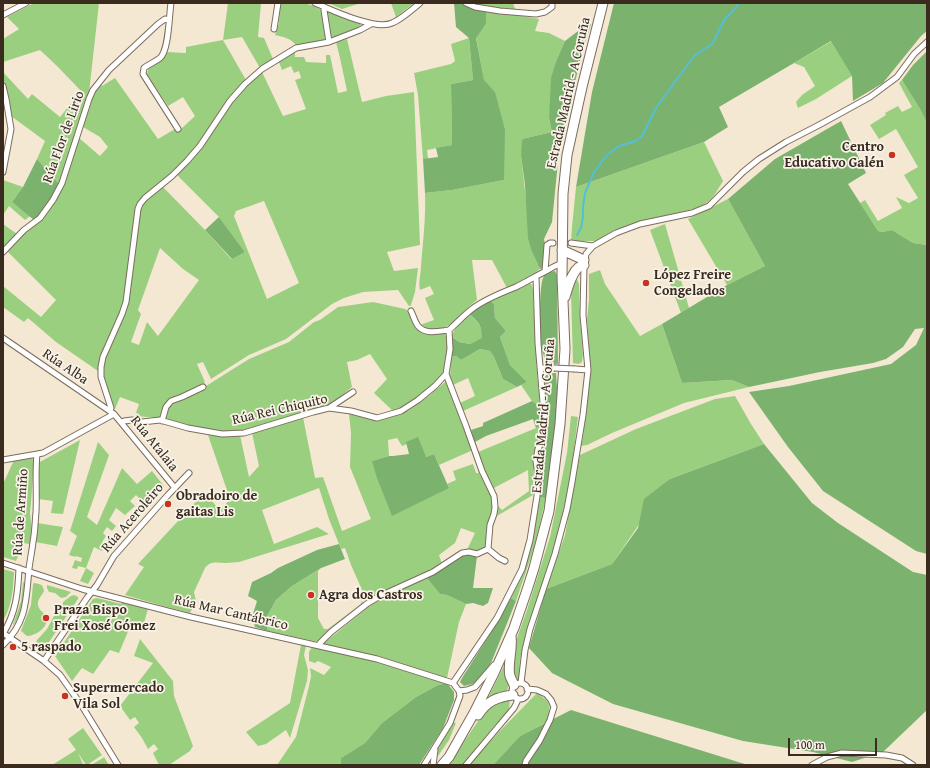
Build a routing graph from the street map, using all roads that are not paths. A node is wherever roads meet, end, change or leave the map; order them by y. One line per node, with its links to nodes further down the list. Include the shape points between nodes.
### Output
1 (26, 3): 10 (street)
2 (171, 3): 11 (street)
3 (278, 3): 13 (street)
4 (315, 3): 9 (street)
5 (420, 3): 12 (street, via 393,23)
6 (466, 3): 7 (street, via 500,11 536,14 545,12 552,7)
7 (552, 3)
8 (603, 3): 22 (highway, Estrada Madrid - A Coruña, via 567,155)
9 (325, 7): 12 (street); 14 (street)
10 (3, 15)
11 (169, 20): 17 (street, via 164,52 144,68 143,74); 23 (street, Rúa Flor de Lirio, via 165,19 158,24 93,90 62,183 53,200 40,218)
12 (371, 24): 14 (street)
13 (274, 29)
14 (329, 42): 38 (street, via 296,48 262,69 230,101 187,161 140,204 126,302 101,367 101,377)
15 (927, 42): 21 (street, via 914,54 897,77 870,96 760,159 709,206 692,213 640,224 616,233)
16 (3, 86): 18 (street, via 11,129)
17 (178, 129)
18 (3, 172)
19 (553, 243): 26 (street, via 547,244)
20 (571, 243): 21 (street)
21 (593, 246): 24 (street, via 586,254)
22 (562, 250): 24 (highway); 25 (highway, Estrada Madrid - A Coruña)
23 (3, 252)
24 (584, 262): 28 (highway, via 577,268); 33 (street, via 583,314)
25 (562, 263): 26 (street); 28 (highway, Estrada Madrid - A Coruña)
26 (545, 271): 27 (street)
27 (536, 277): 30 (street, via 479,304); 32 (street)
28 (563, 302): 52 (highway, Estrada Madrid - A Coruña, via 563,393 549,511 542,542)
29 (411, 311): 30 (street, via 418,326 425,331)
30 (449, 330): 34 (street, via 450,349)
31 (3, 338): 38 (street, Rúa Alba)
32 (541, 368): 33 (street, bridge); 58 (street, via 545,426 536,461 537,496 522,569 496,618)
33 (588, 370): 60 (street, via 567,509 530,629)
34 (446, 374): 37 (street, Rúa Rei Chiquito, via 418,400 400,411 378,418); 45 (street, via 482,471 494,496 495,507)
35 (203, 387): 39 (street, via 170,401)
36 (353, 392): 37 (street)
37 (329, 408): 39 (street, Rúa Rei Chiquito, via 244,434 222,434)
38 (112, 413): 40 (street, Rúa Atalaia); 41 (street, via 43,453)
39 (162, 421): 40 (street, Rúa Rei Chiquito)
40 (121, 422): 44 (street, Rúa Atalaia)
41 (37, 454): 42 (street); 49 (street, Rúa de Armiño, via 34,541)
42 (3, 460)
43 (189, 473): 44 (street, Rúa Aceroleiro)
44 (175, 488): 50 (street, Rúa Aceroleiro, via 114,556)
45 (488, 549): 46 (street); 55 (street, via 477,554 462,553 433,572 380,596 331,632)
46 (505, 561)
47 (3, 563): 48 (street, Rúa Mar Cantábrico)
48 (19, 568): 49 (street, Rúa Mar Cantábrico); 51 (street, via 16,605)
49 (28, 571): 50 (street, Rúa Mar Cantábrico); 53 (street, Rúa de Armiño, via 25,607)
50 (93, 591): 55 (street, Rúa Mar Cantábrico, via 191,617); 57 (street, Rúa Aceroleiro)
51 (3, 634): 53 (street)
52 (511, 634): 56 (highway, Estrada Madrid - A Coruña); 60 (highway, via 509,671)
53 (10, 638): 54 (street, Rúa de Armiño); 57 (street)
54 (3, 645)
55 (319, 645): 58 (street, Rúa Mar Cantábrico, via 378,659)
56 (500, 658): 61 (street, via 475,687); 62 (highway, Estrada Madrid - A Coruña)
57 (44, 661): 64 (street, via 60,675 74,694)
58 (453, 683): 61 (street)
59 (527, 689): 60 (street, via 525,685); 60 (street, via 527,694 522,698); 69 (street, via 546,694 554,707 540,740)
60 (516, 690): 62 (highway, via 487,703 476,720); 68 (street, via 517,702 514,708)
61 (458, 691): 63 (street, via 460,696 450,723)
62 (464, 731): 67 (highway, Estrada Madrid - A Coruña)
63 (435, 747): 65 (street); 66 (street)
64 (118, 765)
65 (424, 765)
66 (433, 765)
67 (442, 765)
68 (466, 765)
69 (525, 765)
70 (812, 765): 71 (street, via 842,753 886,755 902,758)
71 (913, 765)

